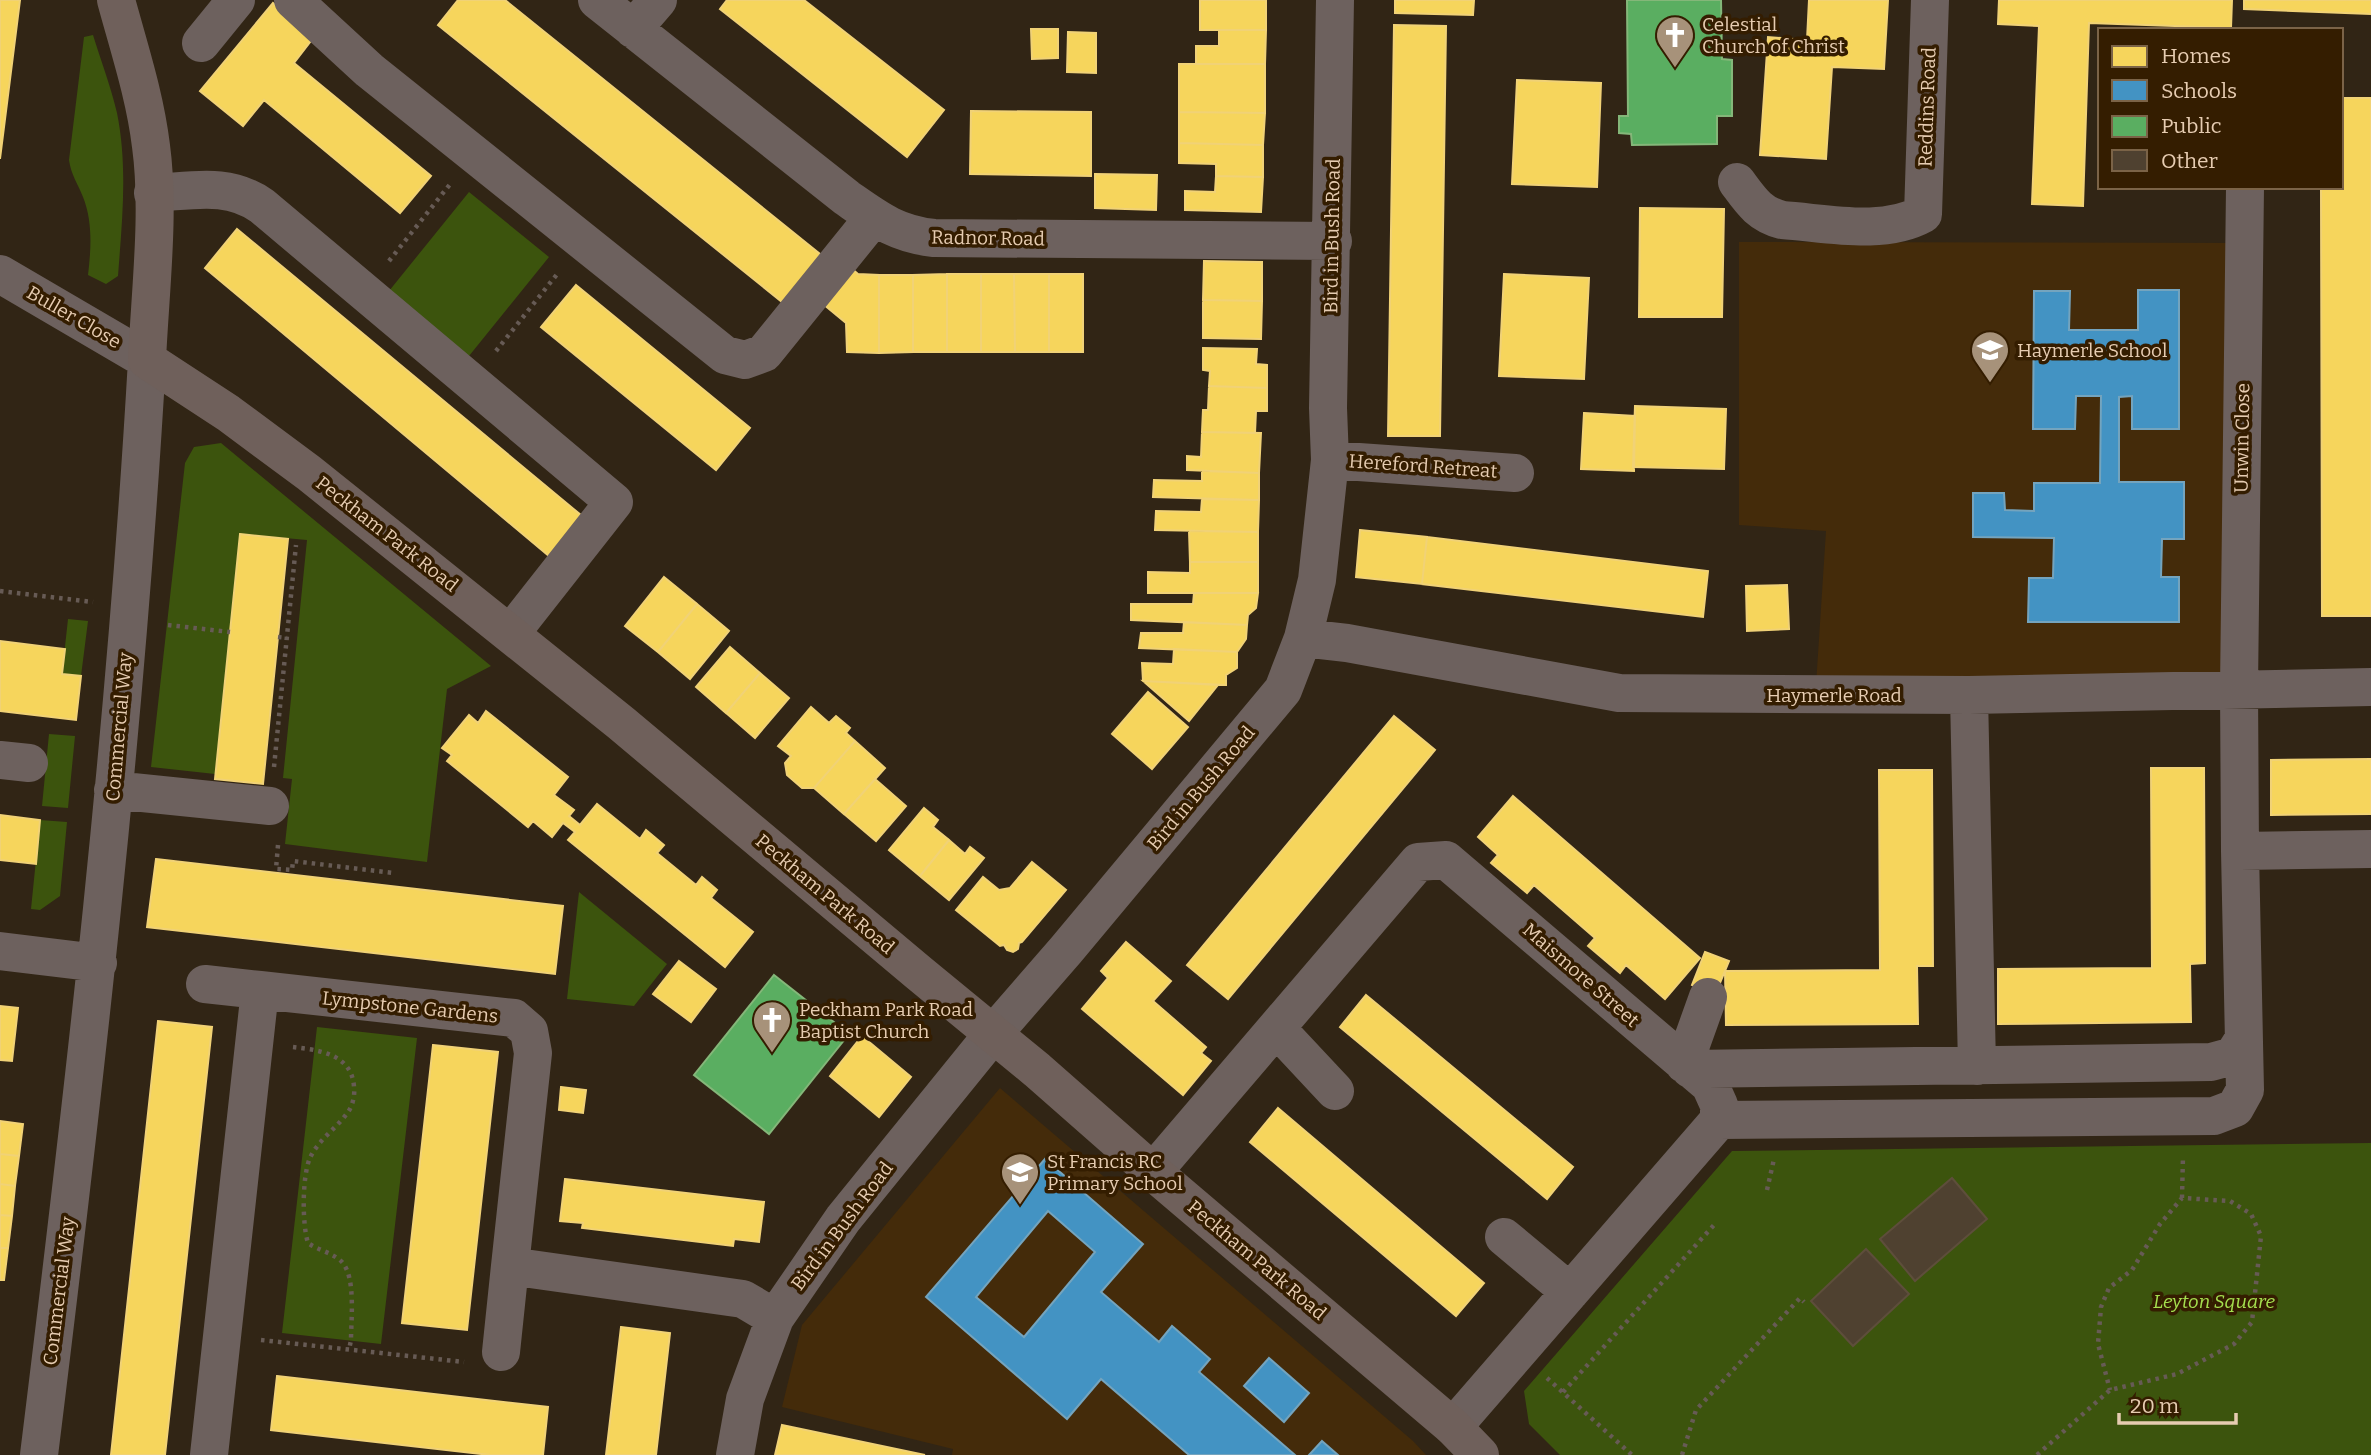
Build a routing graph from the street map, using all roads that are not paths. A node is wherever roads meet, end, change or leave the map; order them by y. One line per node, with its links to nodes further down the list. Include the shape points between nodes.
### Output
1 (116, 0): 12 (main road, Commercial Way, via 145,109)
2 (236, 0): 9 (street)
3 (293, 0): 13 (street, via 369,70 725,355 745,360 764,353)
4 (597, 0): 8 (street, Radnor Road)
5 (659, 0): 8 (street)
6 (1335, 0): 14 (street, Bird in Bush Road)
7 (1930, 0): 10 (street, Reddins Road, via 1923,214 1883,227 1782,220 1756,209)
8 (633, 29): 13 (street, Radnor Road)
9 (201, 43)
10 (1737, 182)
11 (2245, 189): 22 (street, Unwin Close)
12 (153, 193): 16 (main road, Commercial Way); 19 (street, via 228,190 246,195 614,502)
13 (874, 217): 14 (street, Radnor Road, via 906,234 934,238)
14 (1333, 241): 17 (street, Bird in Bush Road)
15 (0, 274): 16 (street, Buller Close)
16 (147, 360): 19 (main road, Peckham Park Road, via 309,473); 24 (street, Commercial Way)
17 (1330, 460): 18 (street, Hereford Retreat); 20 (street, Bird in Bush Road, via 1317,580)
18 (1516, 473)
19 (511, 633): 34 (main road, Peckham Park Road)
20 (1303, 638): 23 (street, Haymerle Road, via 1619,693); 34 (street, Bird in Bush Road, via 1283,690)
21 (2371, 687): 22 (street, Haymerle Road)
22 (2239, 688): 23 (street, Haymerle Road); 27 (street, Unwin Close)
23 (1969, 695): 37 (street)
24 (113, 790): 25 (street); 29 (street, Commercial Way)
25 (270, 806)
26 (2371, 849): 27 (street)
27 (2241, 851): 35 (street, Unwin Close)
28 (0, 951): 29 (street)
29 (98, 963): 47 (street, Commercial Way)
30 (205, 984): 31 (street, Lympstone Gardens)
31 (260, 990): 42 (street, Lympstone Gardens, via 514,1018 529,1031 533,1053); 48 (street)
32 (1708, 997): 36 (street)
33 (1277, 1029): 36 (street, Maismore Street, via 1418,862 1446,860); 38 (street); 40 (street, Maismore Street)
34 (993, 1034): 40 (main road, Peckham Park Road); 44 (street, Bird in Bush Road, via 843,1219)
35 (2243, 1040): 37 (street, via 2233,1056 2211,1062); 39 (street, Unwin Close, via 2245,1090 2235,1108 2214,1116)
36 (1687, 1066): 37 (street); 39 (street, Maismore Street, via 1710,1085 1719,1105)
37 (1977, 1066)
38 (1335, 1091)
39 (1718, 1120): 43 (street)
40 (1153, 1172): 46 (main road, Peckham Park Road)
41 (1504, 1237): 43 (street)
42 (510, 1266): 44 (street, via 743,1299); 45 (street, Lympstone Gardens)
43 (1570, 1292): 46 (street)
44 (775, 1318): 49 (street, Bird in Bush Road, via 745,1399)
45 (501, 1352)
46 (1453, 1427): 50 (main road, Peckham Park Road)
47 (40, 1455)
48 (209, 1455)
49 (735, 1455)
50 (1480, 1455)

